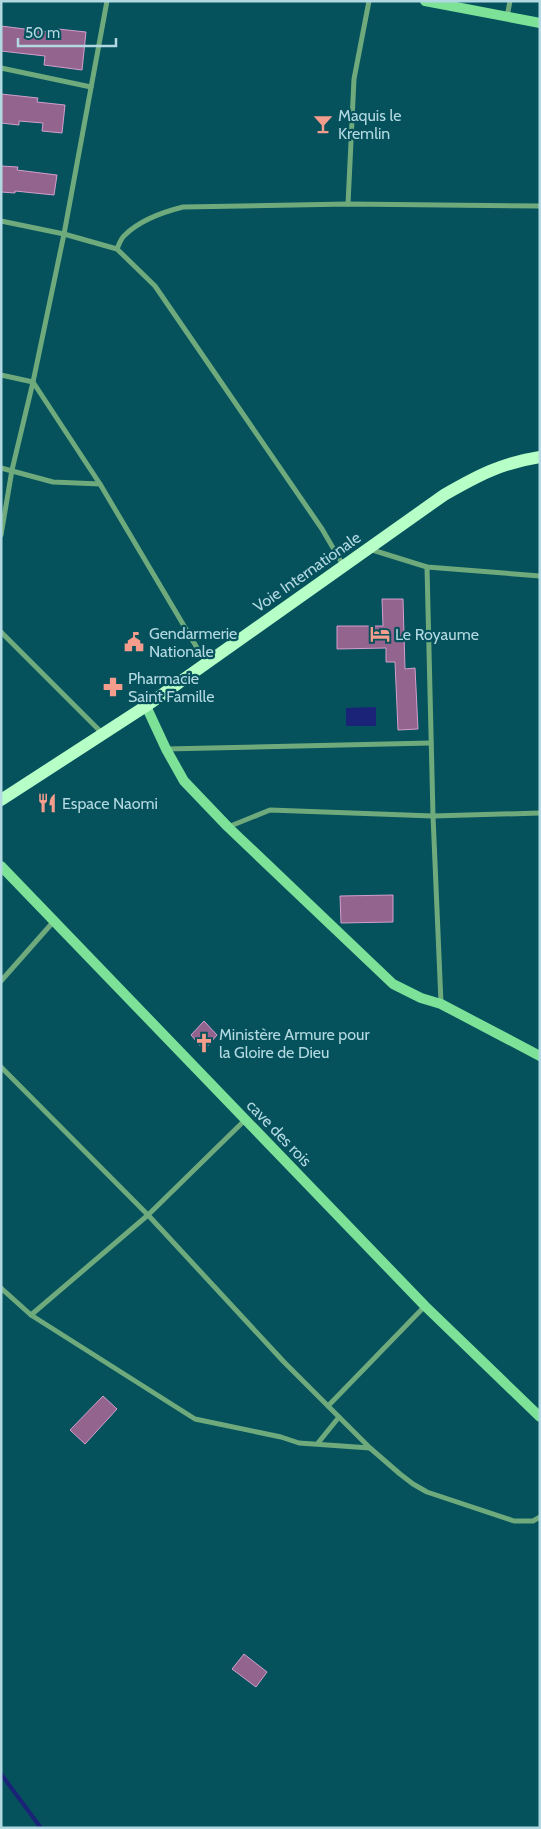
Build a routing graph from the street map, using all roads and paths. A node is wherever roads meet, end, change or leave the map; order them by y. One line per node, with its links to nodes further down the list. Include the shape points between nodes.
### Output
1 (107, 1): 8 (street)
2 (369, 1): 9 (street, via 354,79)
3 (425, 1): 5 (street)
4 (510, 1): 5 (street)
5 (507, 17): 6 (street)
6 (540, 23)
7 (1, 68): 8 (street)
8 (91, 86): 12 (street)
9 (348, 204): 10 (street); 13 (street, via 183,208 162,213 124,235)
10 (540, 206)
11 (1, 221): 12 (street)
12 (64, 234): 13 (street); 15 (street)
13 (116, 249): 22 (street, via 155,286)
14 (1, 374): 15 (street)
15 (34, 382): 18 (street); 19 (street)
16 (540, 457): 21 (main road, Voie Internationale, via 482,473 444,495)
17 (1, 468): 18 (street)
18 (12, 470): 19 (street, via 54,482); 20 (street)
19 (100, 484): 26 (street)
20 (1, 535)
21 (369, 549): 22 (main road, Voie Internationale); 23 (street)
22 (344, 565): 26 (main road, Voie Internationale)
23 (427, 567): 24 (street); 29 (street)
24 (540, 576)
25 (1, 632): 28 (street)
26 (206, 664): 27 (main road, Voie Internationale)
27 (146, 706): 28 (main road, Voie Internationale); 30 (street)
28 (104, 735): 31 (main road, Voie Internationale)
29 (431, 743): 30 (street); 33 (street)
30 (166, 749): 34 (street, via 184,781)
31 (1, 800)
32 (540, 813): 33 (street)
33 (433, 816): 34 (street, via 270,810); 38 (street)
34 (228, 827): 38 (street, via 393,984 420,998)
35 (1, 866): 36 (street, cave des rois)
36 (55, 920): 37 (street); 41 (street, cave des rois)
37 (1, 981)
38 (441, 1004): 39 (street)
39 (540, 1056)
40 (1, 1067): 42 (street)
41 (246, 1119): 42 (street); 44 (street, cave des rois)
42 (148, 1215): 45 (street); 46 (street)
43 (1, 1288): 45 (street)
44 (425, 1306): 46 (street); 48 (street, cave des rois)
45 (31, 1315): 49 (street, via 195,1419 298,1443)
46 (328, 1406): 47 (street)
47 (339, 1417): 49 (street); 50 (street)
48 (540, 1417)
49 (318, 1443): 50 (street)
50 (370, 1448): 51 (street, via 427,1492 514,1521 533,1521)
51 (540, 1517)

